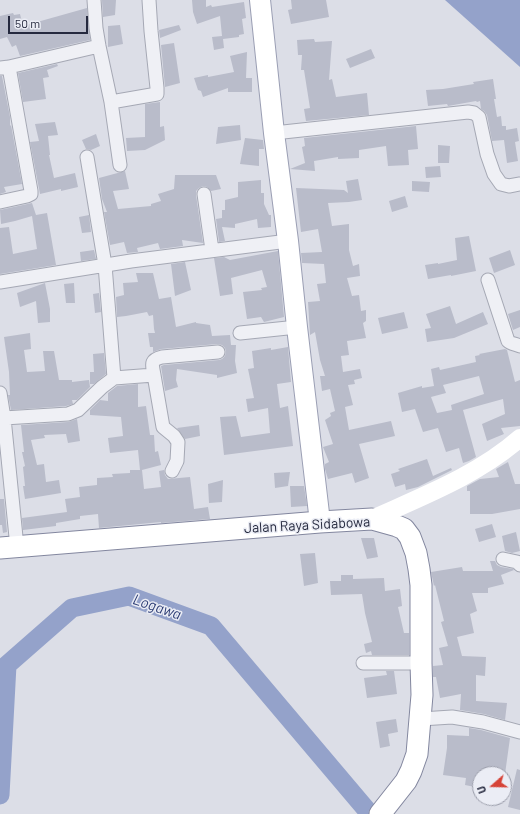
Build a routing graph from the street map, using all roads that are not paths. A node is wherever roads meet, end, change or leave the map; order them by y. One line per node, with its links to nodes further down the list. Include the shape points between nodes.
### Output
1 (94, 0): 4 (street)
2 (149, 0): 6 (street, via 157,94)
3 (260, 0): 7 (main road)
4 (98, 46): 5 (street); 6 (street)
5 (4, 67): 12 (street, via 31,194)
6 (111, 102): 9 (street)
7 (274, 133): 10 (street, via 474,113 479,117 494,174 501,184); 13 (main road)
8 (87, 157): 15 (street)
9 (120, 165)
10 (520, 184)
11 (204, 194): 14 (street)
12 (0, 202)
13 (288, 241): 14 (street); 18 (main road)
14 (212, 250): 15 (street)
15 (106, 265): 17 (street); 23 (street)
16 (488, 280): 20 (street, via 508,341)
17 (0, 282)
18 (297, 327): 19 (street); 29 (main road)
19 (240, 333)
20 (520, 346)
21 (218, 352): 22 (street, via 156,359 152,365)
22 (154, 375): 23 (street); 27 (street, via 163,427 178,442 177,460)
23 (114, 378): 25 (street, via 78,410 68,414)
24 (0, 393): 25 (street)
25 (4, 418): 30 (street)
26 (520, 438): 28 (main road, via 478,469)
27 (172, 471)
28 (372, 519): 29 (highway, Jalan Raya Sidabowa); 34 (highway, Jalan Raya Sidabowa, via 404,529 410,536 420,569)
29 (320, 522): 30 (highway, Jalan Raya Sidabowa)
30 (8, 548)
31 (503, 559): 32 (street)
32 (520, 565)
33 (363, 663): 34 (street)
34 (421, 663): 35 (highway, Jalan Raya Sidabowa)
35 (421, 719): 36 (street, via 452,717); 37 (highway, Jalan Raya Sidabowa, via 417,754 411,771)
36 (520, 732)
37 (380, 814)

